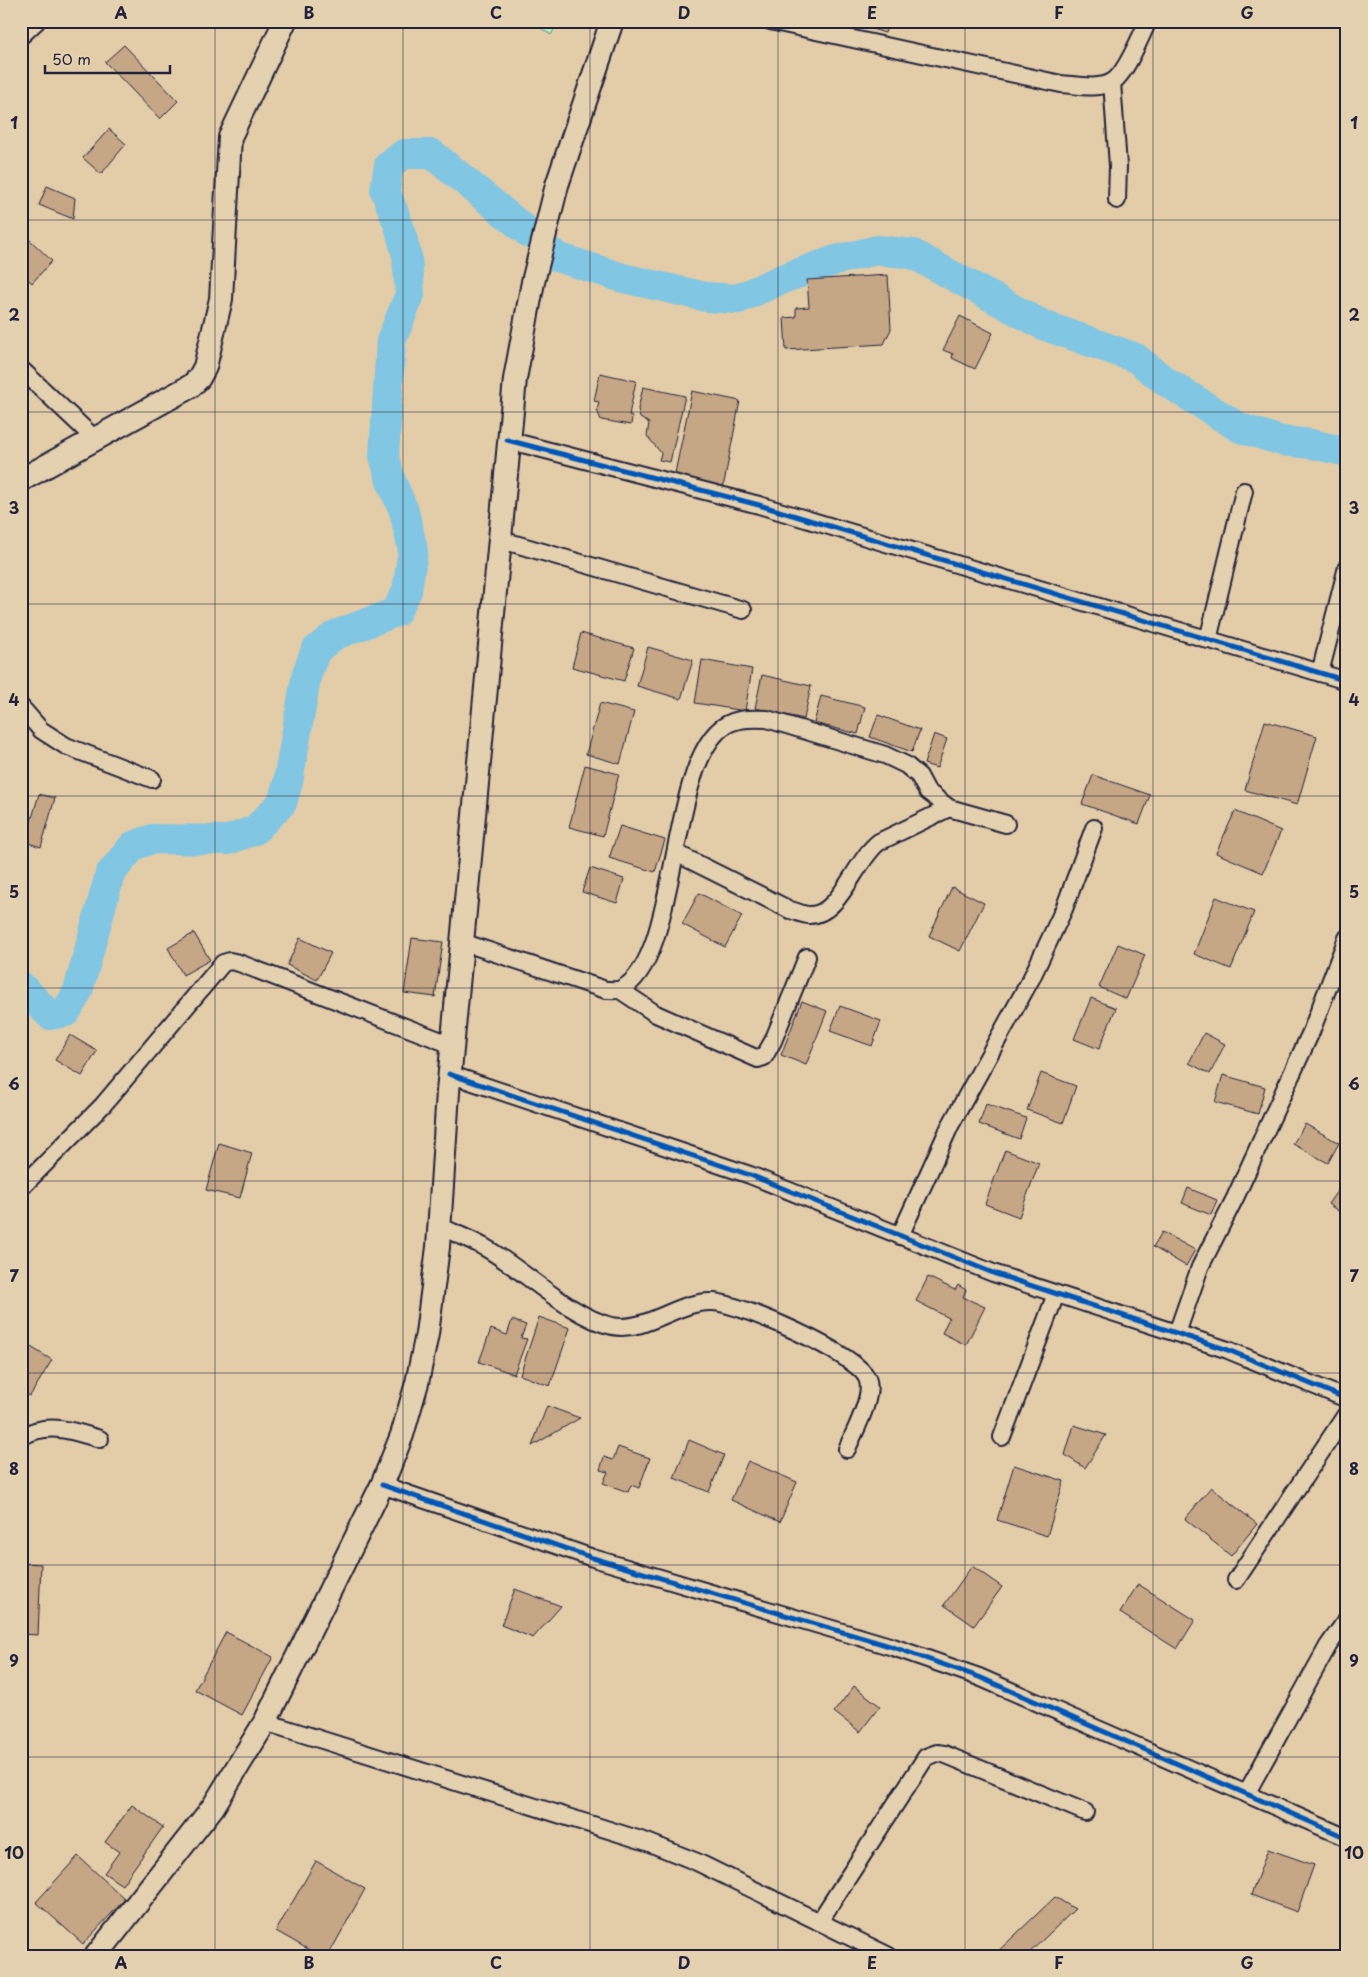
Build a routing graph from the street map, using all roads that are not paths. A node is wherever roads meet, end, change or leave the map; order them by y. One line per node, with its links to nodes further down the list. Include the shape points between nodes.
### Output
1 (37, 21): 6 (street)
2 (286, 21): 10 (main road, via 230,137 222,290 205,367 191,386)
3 (612, 21): 11 (main road, via 557,185 535,272 514,379)
4 (770, 21): 7 (street, via 1061,84 1097,86)
5 (1148, 21): 7 (street, via 1120,75)
6 (21, 36)
7 (1112, 82): 8 (street)
8 (1117, 200)
9 (21, 369): 10 (street)
10 (95, 438): 12 (main road)
11 (507, 440): 14 (main road); 17 (street, via 759,505)
12 (21, 480)
13 (1244, 491): 17 (street)
14 (498, 540): 16 (street); 27 (main road)
15 (1347, 567): 18 (street)
16 (743, 610)
17 (1208, 640): 18 (street)
18 (1320, 673): 19 (street)
19 (1347, 681)
20 (21, 707): 21 (street, via 41,730 66,746)
21 (152, 779)
22 (949, 808): 23 (street); 25 (street, via 874,846 833,905 823,912 808,915 790,910); 25 (street, via 927,791 919,776 906,764 885,755 767,719 741,720 731,722 716,732 700,760 684,810)
23 (1006, 824)
24 (1094, 828): 34 (street, via 1064,909 1012,1014 950,1126)
25 (676, 853): 29 (street, via 651,950 636,977)
26 (1347, 938): 36 (street, via 1311,1032 1200,1266)
27 (462, 942): 29 (street, via 606,990); 30 (main road)
28 (807, 957): 29 (street, via 764,1058 758,1059 656,1014)
29 (620, 990)
30 (452, 1045): 31 (main road); 32 (street, via 239,964 223,963 104,1105)
31 (449, 1074): 33 (main road); 34 (street, via 750,1174)
32 (21, 1188)
33 (439, 1226): 42 (street, via 484,1247 550,1293 601,1323 631,1326 695,1304 713,1302 778,1322 857,1365 868,1379 869,1397); 43 (main road, via 427,1334 417,1383 402,1435)
34 (900, 1236): 35 (street)
35 (1056, 1294): 36 (street); 40 (street)
36 (1176, 1334): 37 (street, via 1238,1354)
37 (1347, 1399)
38 (1347, 1413): 44 (street)
39 (21, 1437): 41 (street, via 31,1431 50,1428)
40 (1002, 1438)
41 (100, 1439)
42 (848, 1449)
43 (382, 1485): 46 (main road); 47 (street, via 593,1558 893,1647 956,1669)
44 (1236, 1580)
45 (1347, 1619): 47 (street, via 1328,1646)
46 (265, 1722): 50 (street, via 647,1842 697,1862); 51 (main road, via 214,1807)
47 (1246, 1794): 49 (street)
48 (1085, 1812): 50 (street, via 944,1754 930,1754)
49 (1347, 1838)
50 (818, 1922): 52 (street)
51 (96, 1956)
52 (889, 1956)

